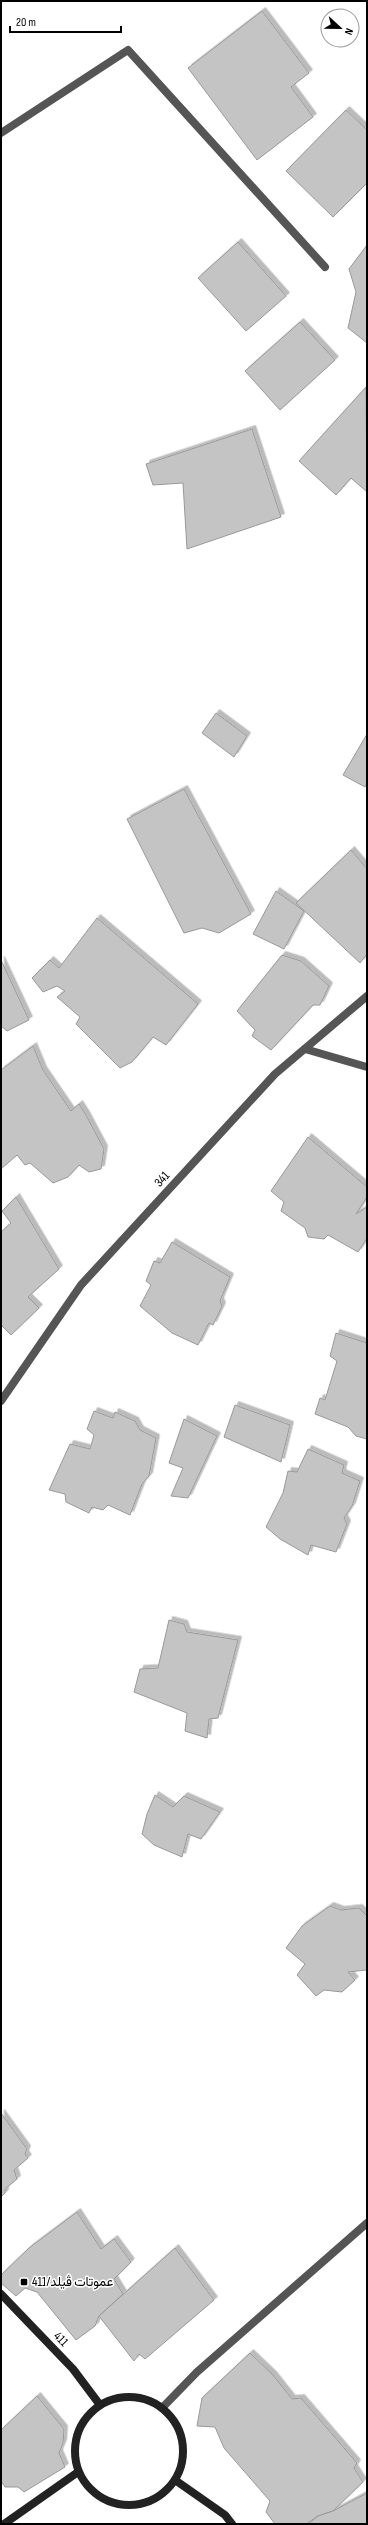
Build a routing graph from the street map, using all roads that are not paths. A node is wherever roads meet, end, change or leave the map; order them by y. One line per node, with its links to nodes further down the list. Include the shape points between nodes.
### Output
1 (1, 133): 2 (street, via 128,50)
2 (325, 267)
3 (367, 996): 4 (street, 341)
4 (305, 1049): 5 (street); 6 (street, 341, via 275,1074 81,1285)
5 (367, 1067)
6 (1, 1401)
7 (367, 2223): 10 (street, via 197,2372)
8 (1, 2294): 9 (street, 411, via 73,2369)
9 (100, 2405): 10 (street, via 115,2398 132,2397 148,2400); 11 (street, via 86,2418 77,2435 75,2454)
10 (162, 2408): 12 (street, via 173,2420 180,2434 183,2450)
11 (78, 2472): 12 (street, via 102,2498 117,2504 134,2506 150,2501 164,2492); 13 (street)
12 (175, 2480): 14 (street, via 225,2515)
13 (4, 2524)
14 (232, 2524)

